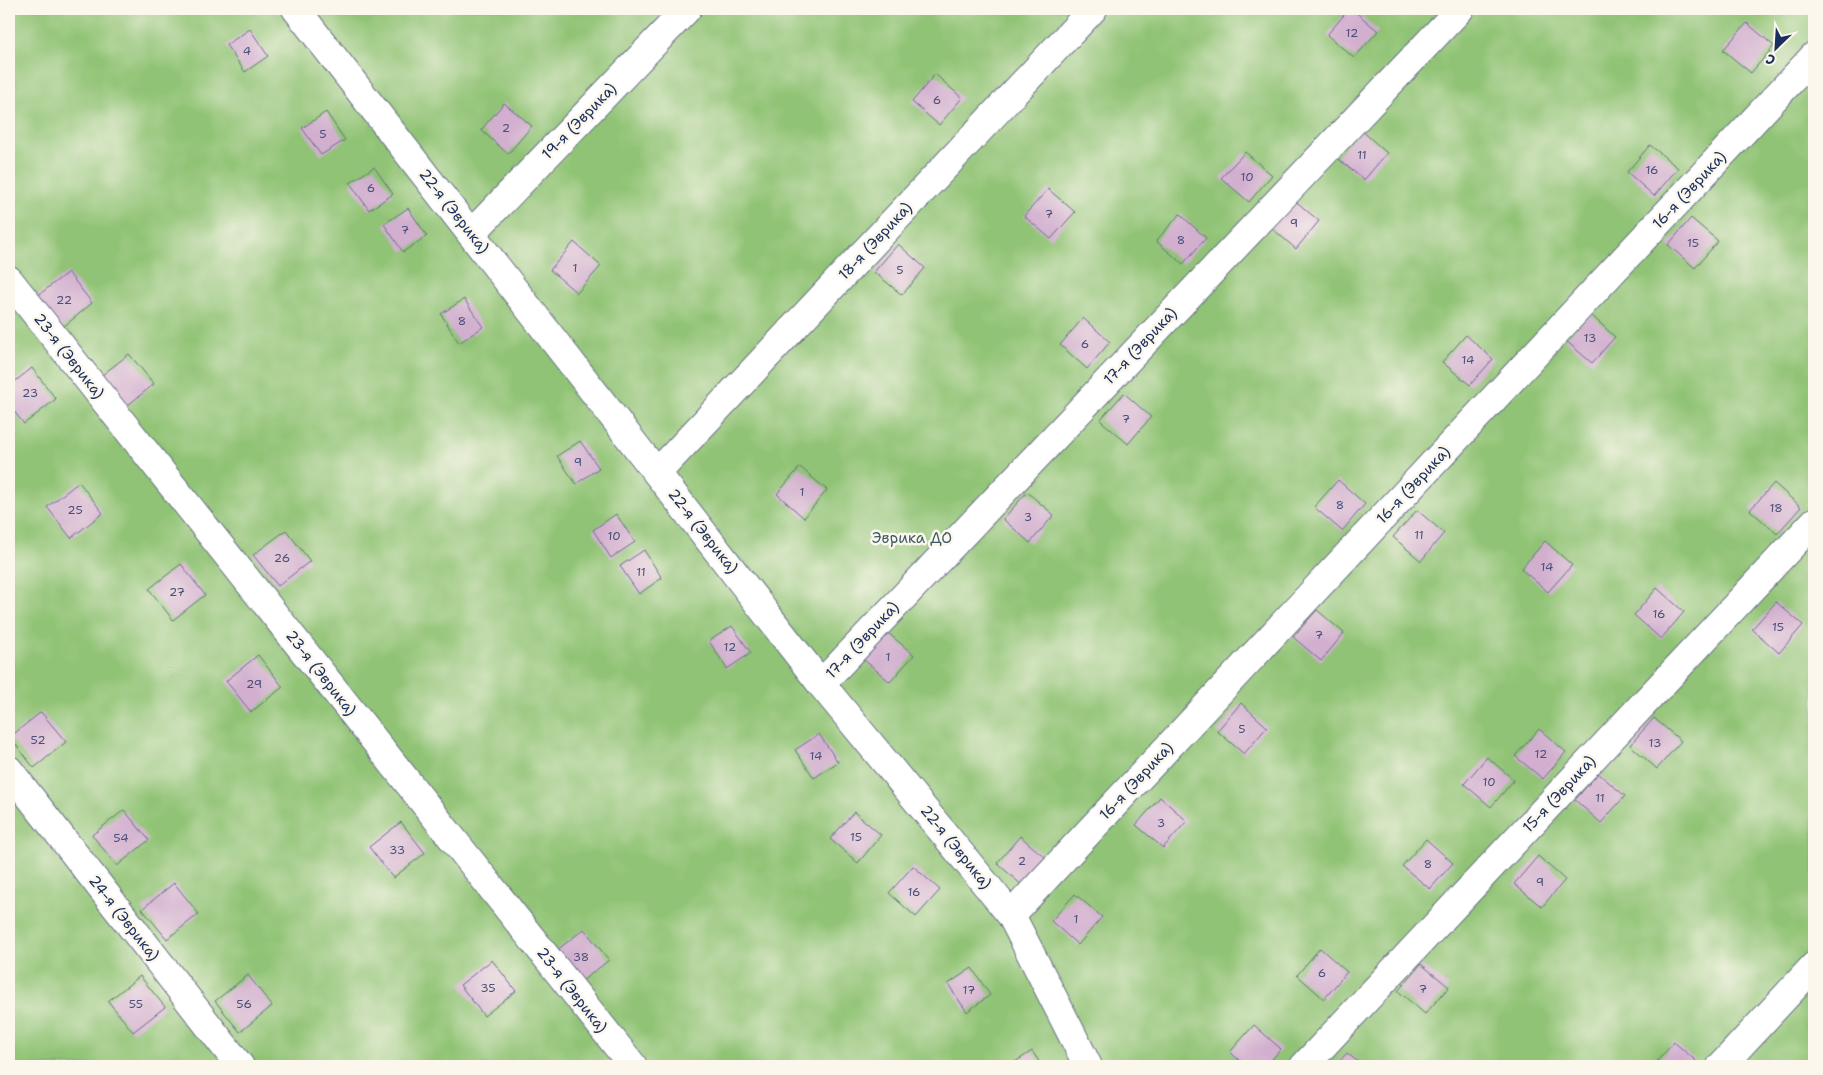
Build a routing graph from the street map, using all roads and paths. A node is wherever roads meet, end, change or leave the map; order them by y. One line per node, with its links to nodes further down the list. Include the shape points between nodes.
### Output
1 (296, 9): 6 (lane, 22-я (Эврика))
2 (687, 9): 6 (lane, 19-я (Эврика))
3 (1093, 9): 8 (lane, 18-я (Эврика))
4 (1460, 9): 10 (lane, 17-я (Эврика))
5 (1814, 56): 12 (lane, 16-я (Эврика))
6 (471, 234): 8 (lane, 22-я (Эврика))
7 (9, 280): 15 (lane, 23-я (Эврика))
8 (657, 473): 10 (lane, 22-я (Эврика))
9 (1814, 522): 17 (lane, 15-я (Эврика))
10 (821, 684): 12 (lane, 22-я (Эврика))
11 (9, 770): 14 (lane, 24-я (Эврика))
12 (1011, 915): 16 (lane, 22-я (Эврика))
13 (1814, 966): 18 (lane)
14 (240, 1066)
15 (633, 1066)
16 (1088, 1066)
17 (1304, 1066)
18 (1721, 1066)

